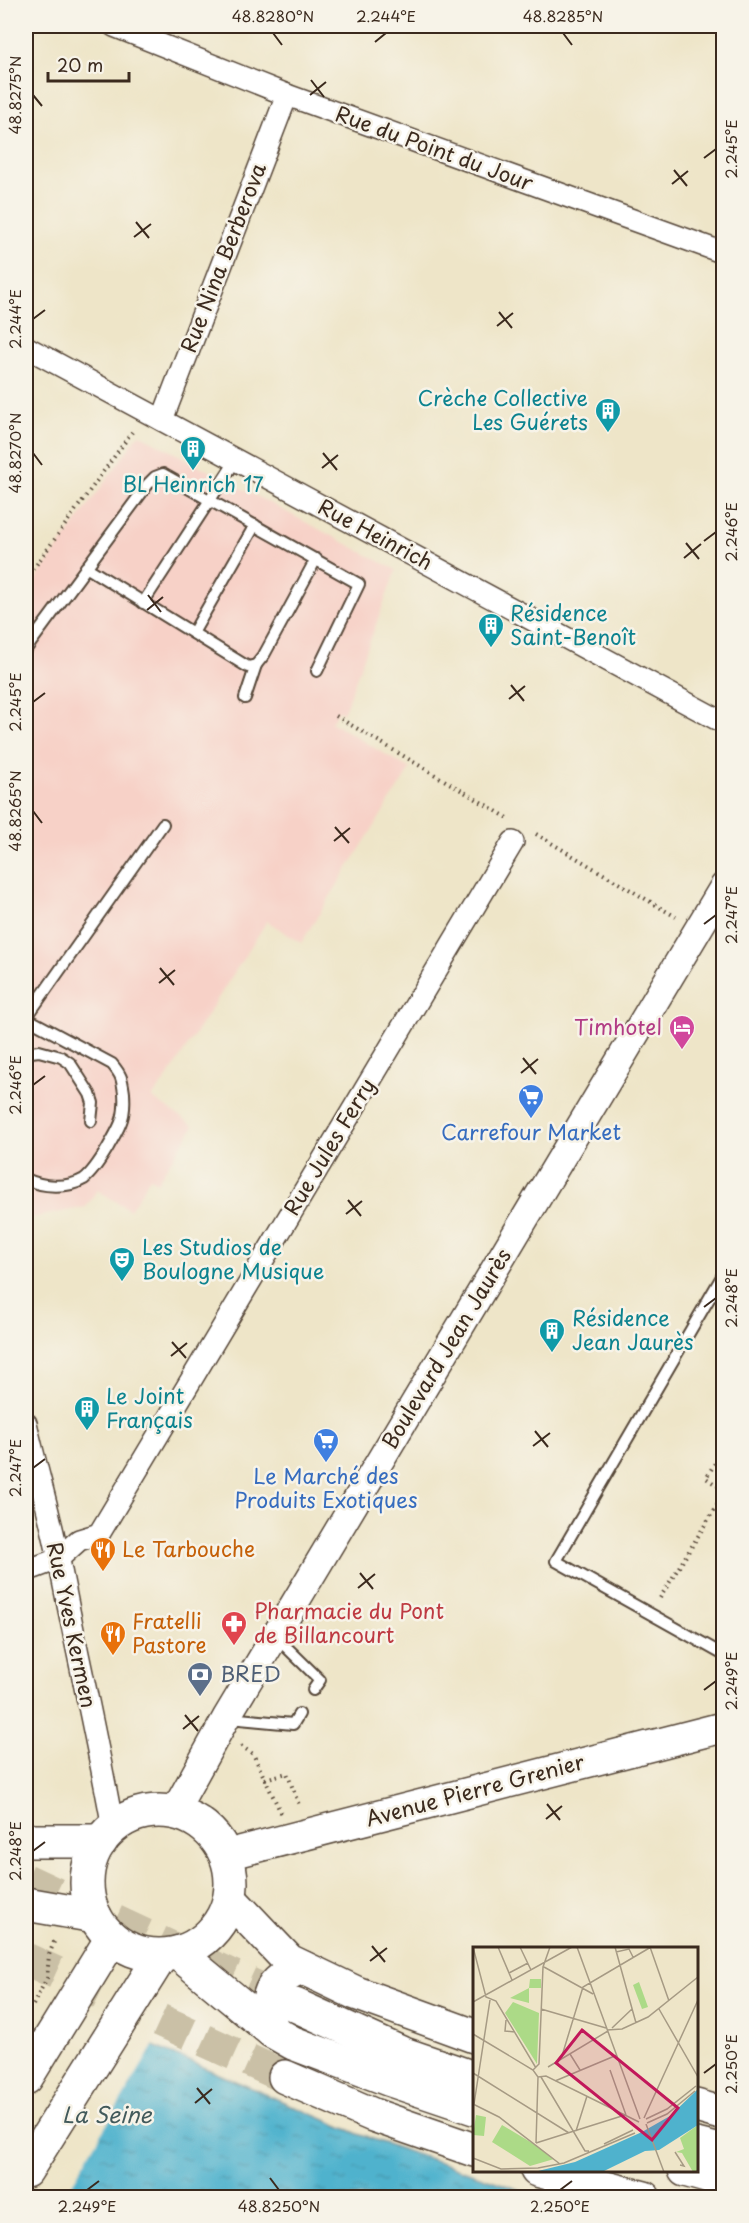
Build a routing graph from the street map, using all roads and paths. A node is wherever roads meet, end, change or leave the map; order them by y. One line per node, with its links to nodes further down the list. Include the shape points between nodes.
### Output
1 (114, 26): 2 (street, Rue du Point du Jour)
2 (287, 95): 3 (street, Rue du Point du Jour); 5 (street, Rue Nina Berberova)
3 (723, 253)
4 (26, 347): 5 (street, Rue Heinrich)
5 (154, 416): 6 (street, Rue Heinrich); 11 (path)
6 (236, 460): 7 (lane); 18 (street, Rue Heinrich)
7 (211, 500): 8 (lane); 10 (lane, via 163,474 155,477); 12 (lane)
8 (255, 525): 9 (lane); 13 (lane)
9 (316, 560): 15 (lane); 16 (lane, via 358,584)
10 (86, 567): 12 (lane); 14 (lane)
11 (26, 579)
12 (143, 603): 13 (lane)
13 (193, 633): 15 (lane, via 248,667)
14 (26, 649)
15 (256, 665): 17 (lane)
16 (317, 671)
17 (244, 698)
18 (723, 723)
19 (163, 824): 22 (lane)
20 (513, 842): 30 (street, Rue Jules Ferry, via 99,1534 79,1540)
21 (723, 886): 33 (street, Boulevard Jean Jaurès)
22 (26, 1018): 25 (lane, via 112,1064 122,1076 125,1111 100,1160 85,1178 58,1185)
23 (26, 1056): 24 (lane, via 39,1051 70,1063 90,1094)
24 (91, 1121)
25 (26, 1179)
26 (723, 1273): 32 (lane, via 556,1561)
27 (26, 1423): 30 (street, Rue Yves Kermen)
28 (723, 1448): 29 (path, via 706,1478)
29 (723, 1492): 32 (path)
30 (58, 1559): 31 (street, via 34,1568); 43 (street, Rue Yves Kermen, via 99,1749)
31 (26, 1562)
32 (650, 1613): 34 (lane)
33 (275, 1636): 35 (lane, via 320,1680); 37 (street, Boulevard Jean Jaurès)
34 (723, 1655)
35 (313, 1690)
36 (299, 1714): 37 (lane, via 293,1724)
37 (222, 1724): 39 (path, via 253,1754); 41 (street, Boulevard Jean Jaurès)
38 (723, 1727): 45 (main road, Avenue Pierre Grenier)
39 (265, 1779): 40 (path, via 286,1773); 42 (path)
40 (299, 1805)
41 (174, 1812): 43 (main road, via 152,1811 131,1817); 45 (main road, via 195,1821 213,1836)
42 (281, 1813)
43 (107, 1834): 44 (main road); 48 (main road, via 92,1858 87,1878 88,1898)
44 (26, 1839)
45 (226, 1855): 46 (main road, via 232,1877)
46 (230, 1899): 49 (main road, via 212,1934 196,1946); 50 (main road, via 289,1961)
47 (26, 1904): 48 (main road)
48 (103, 1927): 49 (main road, via 135,1951); 52 (path, via 54,1942 46,1978); 56 (main road, via 74,1999)
49 (169, 1954): 53 (main road); 64 (main road, via 120,2019)
50 (303, 1968): 53 (main road, via 287,1974 272,1989 268,1998); 54 (main road, via 356,1993)
51 (295, 2005): 57 (main road, via 401,2053)
52 (30, 2011)
53 (272, 2031): 59 (main road, via 293,2043)
54 (473, 2036)
55 (285, 2077): 62 (main road, via 373,2115)
56 (26, 2078)
57 (473, 2078)
58 (698, 2107): 60 (main road)
59 (473, 2108)
60 (723, 2114)
61 (698, 2146): 63 (main road)
62 (473, 2150)
63 (723, 2152)
64 (26, 2171)
65 (545, 2172): 68 (main road)
66 (692, 2172): 67 (main road)
67 (723, 2181)
68 (644, 2198)

